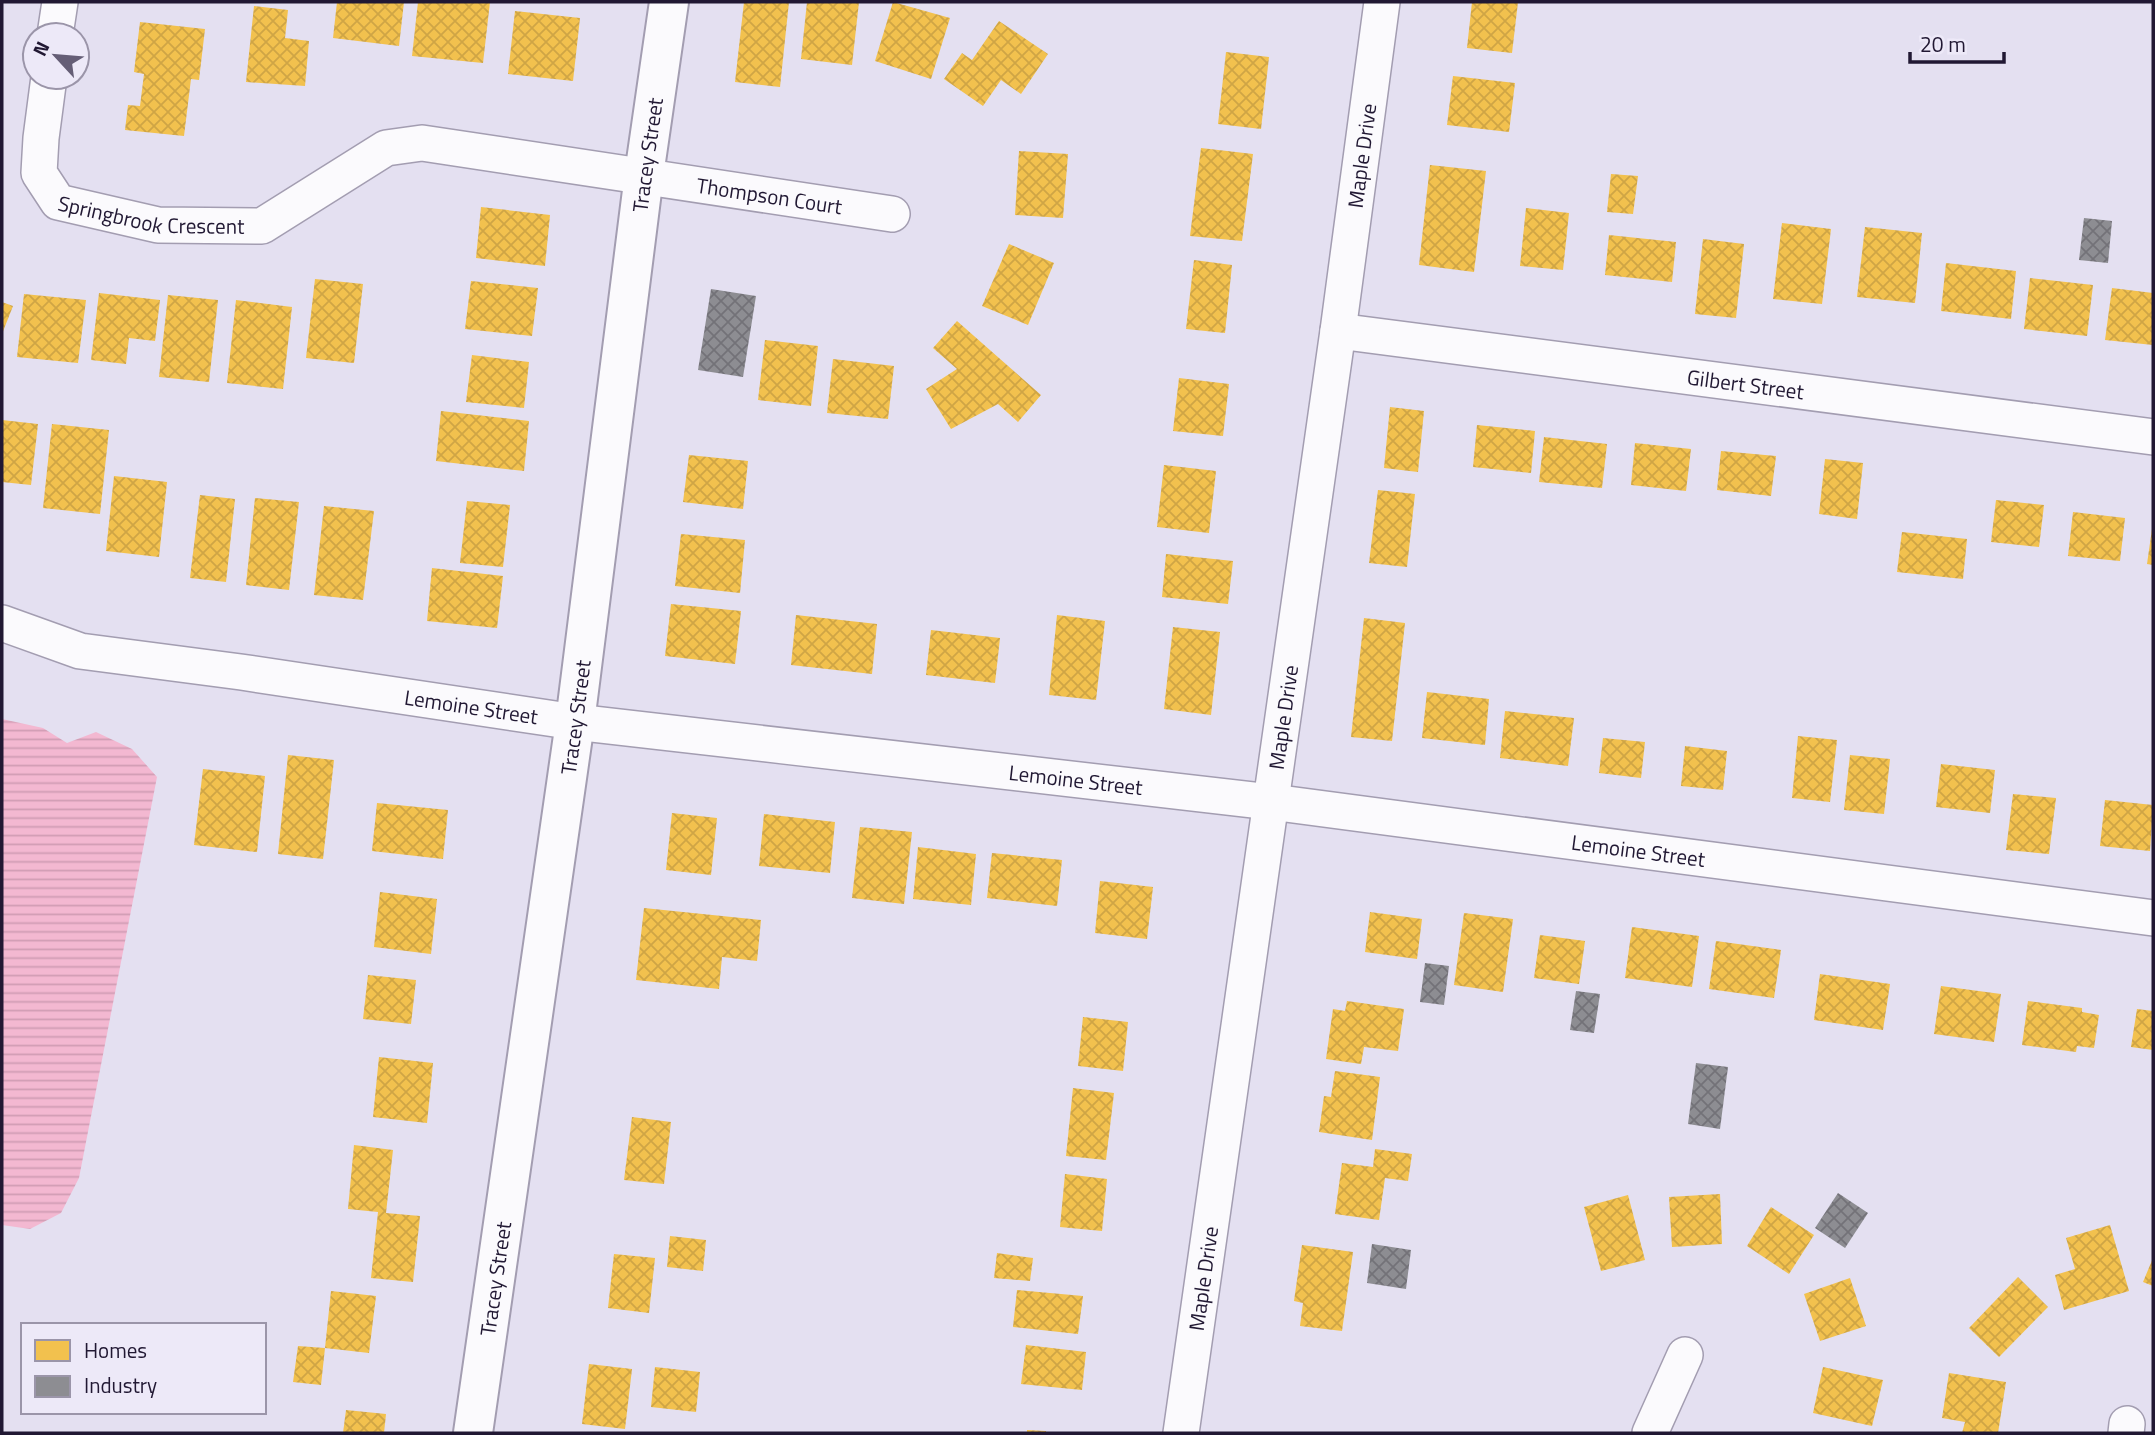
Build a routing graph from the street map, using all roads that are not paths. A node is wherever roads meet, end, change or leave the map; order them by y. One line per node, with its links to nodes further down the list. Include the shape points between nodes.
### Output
1 (60, 2): 4 (street)
2 (668, 2): 6 (street, Tracey Street)
3 (1382, 2): 8 (street, Maple Drive)
4 (57, 21)
5 (47, 91): 6 (street, Springbrook Crescent, via 39,173 58,202 158,225 262,226 386,148 422,143)
6 (644, 175): 7 (street, Thompson Court); 11 (street, Tracey Street)
7 (892, 214)
8 (1338, 331): 9 (street, Gilbert Street); 12 (street, Maple Drive)
9 (2153, 438)
10 (2, 623): 11 (street, Lemoine Street, via 80,651)
11 (575, 722): 12 (street, Lemoine Street); 15 (street, Tracey Street)
12 (1271, 802): 13 (street, Lemoine Street); 16 (street, Maple Drive)
13 (2153, 918)
14 (1685, 1355): 17 (street)
15 (473, 1433)
16 (1181, 1433)
17 (1650, 1433)

